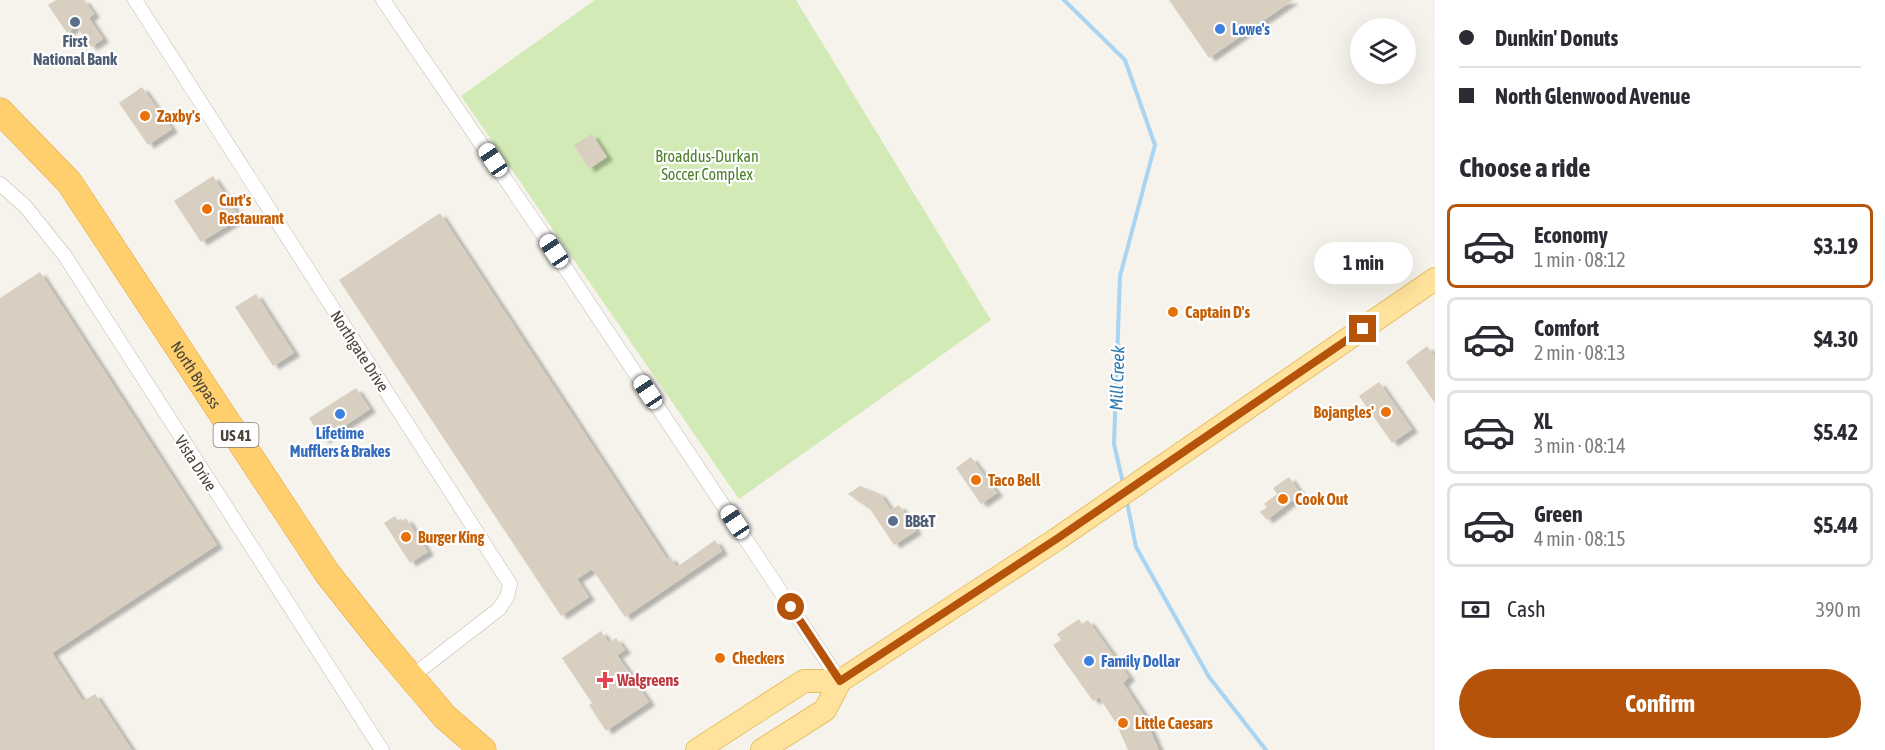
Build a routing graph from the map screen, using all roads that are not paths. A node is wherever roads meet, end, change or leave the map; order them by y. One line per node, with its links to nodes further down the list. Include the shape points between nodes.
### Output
1 (135, 0): 6 (street, Northgate Drive, via 510,584 499,609)
2 (383, 0): 7 (street)
3 (0, 111): 6 (highway, North Bypass / US 41, via 69,182 327,573)
4 (0, 184): 9 (street, Vista Drive, via 25,206 65,256)
5 (1435, 279): 7 (main road, via 1058,538)
6 (411, 677): 8 (highway, North Bypass / US 41, via 445,717)
7 (840, 681): 10 (main road, via 804,681); 11 (main road, via 825,710)
8 (476, 745)
9 (382, 750)
10 (697, 750)
11 (762, 750)

